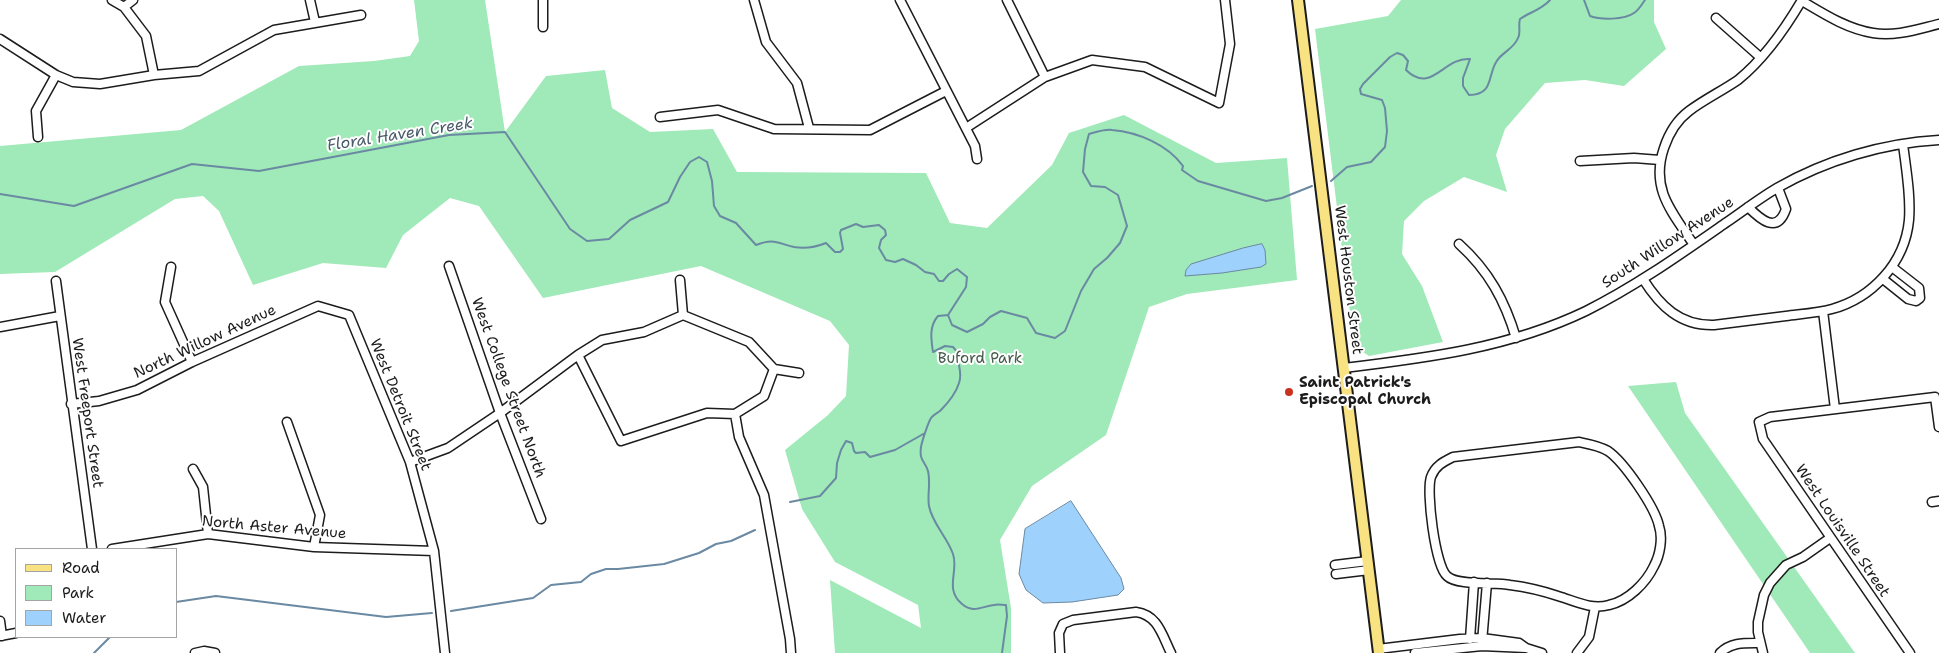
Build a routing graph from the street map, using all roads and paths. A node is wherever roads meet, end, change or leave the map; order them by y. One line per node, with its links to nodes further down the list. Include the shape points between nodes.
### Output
1 (112, 0): 11 (street)
2 (133, 0): 11 (street)
3 (310, 0): 14 (street)
4 (543, 0): 16 (street)
5 (754, 0): 24 (street, via 766,42 798,83)
6 (900, 0): 22 (street)
7 (1007, 0): 21 (street)
8 (1225, 0): 21 (street, via 1230,44 1220,103 1145,67 1092,60)
9 (1298, 0): 51 (main road, West Houston Street)
10 (1802, 1): 15 (street, via 1844,24 1874,33 1905,32); 18 (street, via 1782,33)
11 (124, 7): 20 (street, via 146,36)
12 (361, 15): 14 (street)
13 (1716, 18): 18 (street)
14 (315, 22): 20 (street, via 274,30 199,71)
15 (1939, 24)
16 (543, 27)
17 (0, 39): 19 (street)
18 (1760, 57): 30 (street, via 1739,79 1678,120)
19 (56, 75): 20 (street, via 73,82 100,84); 26 (street, via 36,110)
20 (154, 75)
21 (1045, 77): 25 (street)
22 (946, 91): 24 (street, via 870,130); 25 (street)
23 (660, 117): 24 (street, via 718,110 774,129)
24 (809, 128)
25 (966, 128): 29 (street)
26 (38, 137)
27 (1939, 140): 28 (street, South Willow Avenue)
28 (1903, 144): 32 (street, South Willow Avenue, via 1848,157); 38 (street, via 1909,221)
29 (977, 159)
30 (1660, 160): 31 (street); 35 (street, via 1663,195)
31 (1580, 161)
32 (1778, 188): 33 (street, South Willow Avenue); 33 (street, South Willow Avenue, via 1786,210 1776,222 1761,220)
33 (1748, 207): 35 (street, South Willow Avenue)
34 (1459, 244): 48 (street, via 1497,289)
35 (1694, 245): 39 (street, South Willow Avenue)
36 (449, 266): 56 (street, West College Street North)
37 (171, 267): 50 (street, via 165,302)
38 (1892, 268): 40 (street); 40 (street, via 1919,288 1920,298 1908,300)
39 (1643, 279): 43 (street, via 1658,301 1673,315 1702,325); 48 (street, South Willow Avenue, via 1585,311)
40 (1883, 279): 43 (street, via 1852,302)
41 (680, 280): 44 (street)
42 (56, 281): 45 (street, West Freeport Street)
43 (1823, 311): 55 (street)
44 (683, 315): 49 (street, via 644,332 602,340); 52 (street, via 749,342)
45 (60, 316): 47 (street); 54 (street, West Freeport Street)
46 (349, 316): 50 (street, North Willow Avenue, via 318,306); 60 (street, West Detroit Street)
47 (0, 327)
48 (1516, 338): 51 (street, South Willow Avenue, via 1431,358)
49 (578, 355): 56 (street); 57 (street, via 621,441 707,413)
50 (192, 362): 54 (street, North Willow Avenue, via 137,390)
51 (1344, 368): 70 (main road, West Houston Street)
52 (774, 369): 53 (street); 57 (street, via 764,396)
53 (799, 373)
54 (71, 404): 66 (street, West Freeport Street)
55 (1835, 409): 59 (street, via 1935,397); 64 (street, West Louisville Street, via 1770,417 1759,422 1763,439)
56 (500, 413): 60 (street, via 448,448); 62 (street, West College Street North)
57 (736, 414): 88 (street, via 739,437 764,496)
58 (287, 422): 65 (street, via 320,515)
59 (1939, 427)
60 (410, 462): 68 (street, West Detroit Street)
61 (193, 469): 63 (street, via 203,487)
62 (541, 519)
63 (208, 534): 65 (street, North Aster Avenue); 67 (street, North Aster Avenue)
64 (1830, 538): 82 (street, via 1786,565 1770,583 1758,622); 96 (street, West Louisville Street)
65 (314, 546): 68 (street, North Aster Avenue)
66 (92, 548)
67 (118, 548)
68 (434, 551): 87 (street, West Detroit Street)
69 (1335, 565): 70 (street)
70 (1368, 565): 71 (street); 84 (main road, West Houston Street)
71 (1336, 574)
72 (1474, 582): 73 (street); 74 (street, via 1447,576 1440,565 1429,485 1435,469 1453,457 1579,442 1608,451 1626,470 1654,513 1661,535 1654,567 1636,589 1620,602); 75 (street)
73 (1487, 583): 74 (street, via 1540,590); 77 (street)
74 (1596, 607): 83 (street)
75 (1471, 620): 77 (street); 80 (street)
76 (0, 621): 79 (street)
77 (1483, 621): 81 (street)
78 (15, 633): 79 (street)
79 (1, 636)
80 (1470, 639): 81 (street); 84 (street)
81 (1482, 642): 91 (street); 92 (street)
82 (1760, 643): 94 (street, via 1726,647); 95 (street)
83 (1583, 649): 93 (street)
84 (1379, 651)
85 (195, 653): 86 (street)
86 (215, 653)
87 (445, 653)
88 (791, 653)
89 (1060, 653): 90 (street, via 1059,633 1063,624 1136,612 1146,613 1154,619)
90 (1171, 653)
91 (1415, 653)
92 (1542, 653)
93 (1577, 653)
94 (1720, 653)
95 (1763, 653)
96 (1910, 653)

